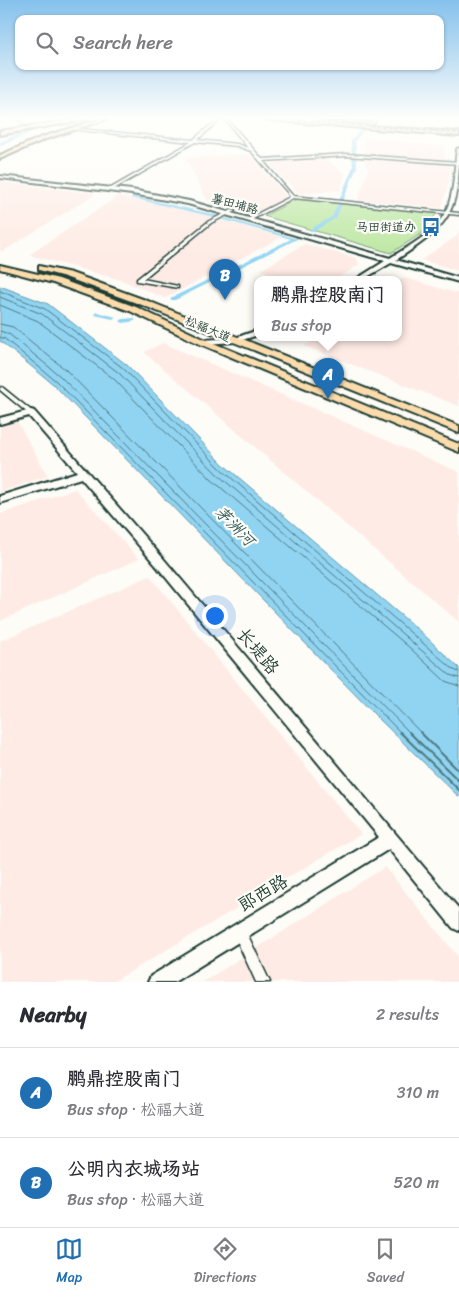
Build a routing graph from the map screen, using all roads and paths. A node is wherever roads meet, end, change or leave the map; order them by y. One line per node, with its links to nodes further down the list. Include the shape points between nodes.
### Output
1 (152, 165): 6 (street)
2 (264, 165): 7 (street)
3 (458, 165): 9 (street)
4 (0, 176): 6 (street, 薯田埔路)
5 (459, 186): 9 (street)
6 (113, 188): 8 (street, 薯田埔路)
7 (292, 197): 9 (street); 10 (street)
8 (229, 213): 10 (street, 薯田埔路); 17 (street, via 215,220 139,280)
9 (454, 213): 12 (street, via 441,230)
10 (252, 218): 12 (street, 薯田埔路)
11 (0, 259): 19 (main road, 松福大道, via 68,275 145,302)
12 (395, 259): 14 (street); 15 (street); 16 (street, 薯田埔路)
13 (0, 267): 21 (main road, 松福大道, via 56,281 132,309)
14 (365, 276)
15 (373, 276)
16 (459, 278)
17 (176, 287)
18 (254, 333): 19 (street)
19 (236, 340): 21 (street); 22 (main road, 松福大道)
20 (254, 341): 22 (street)
21 (203, 342): 23 (main road, 松福大道)
22 (246, 344): 23 (street); 27 (main road, 松福大道)
23 (222, 349): 28 (main road, 松福大道)
24 (2, 389): 25 (street, 长堤路)
25 (31, 413): 26 (street); 29 (street, 长堤路)
26 (0, 421)
27 (459, 430)
28 (459, 448)
29 (82, 474): 30 (street); 31 (street, 长堤路)
30 (0, 500)
31 (391, 839): 32 (street, 长堤路); 33 (street, 郎西路)
32 (459, 922)
33 (239, 932): 34 (street, 郎西路); 35 (street)
34 (157, 982)
35 (263, 982)

